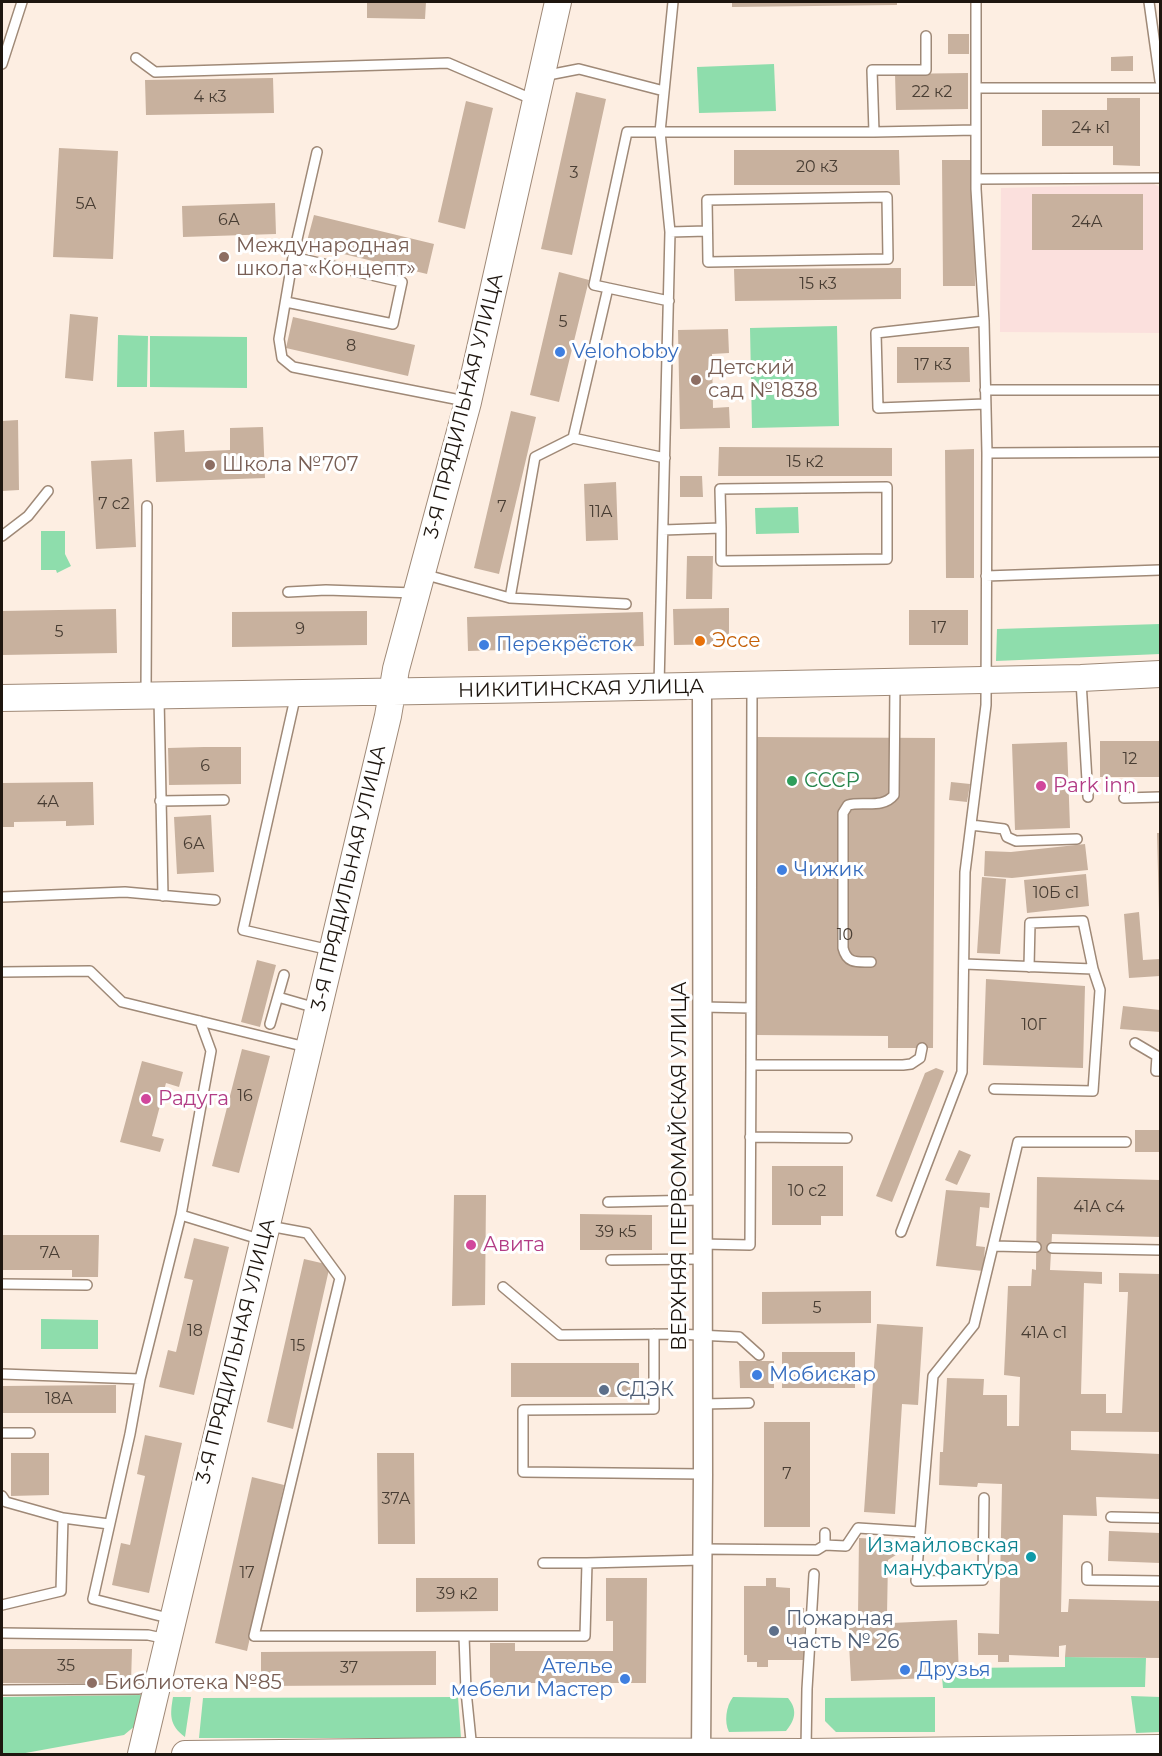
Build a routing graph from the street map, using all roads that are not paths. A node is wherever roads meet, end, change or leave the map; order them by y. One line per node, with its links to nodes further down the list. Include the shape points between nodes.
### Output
1 (22, 2): 8 (lane)
2 (558, 2): 10 (street, 3-Я ПРЯДИЛЬНАЯ УЛИЦА)
3 (673, 2): 13 (lane)
4 (976, 2): 11 (lane)
5 (1149, 2): 9 (lane)
6 (926, 36): 16 (lane, via 926,70 872,70)
7 (136, 58): 10 (lane, via 155,72 447,63)
8 (2, 64)
9 (1161, 81)
10 (537, 88): 13 (lane, via 579,69); 29 (street, 3-Я ПРЯДИЛЬНАЯ УЛИЦА)
11 (976, 88): 12 (lane); 14 (lane)
12 (1161, 88)
13 (664, 91): 15 (lane)
14 (976, 130): 16 (lane); 19 (lane)
15 (660, 132): 16 (lane); 21 (lane); 23 (lane, via 627,132 594,285)
16 (874, 132)
17 (317, 152): 22 (lane)
18 (1161, 178): 19 (lane)
19 (976, 179): 26 (lane)
20 (707, 231): 20 (lane, via 707,200 887,197 888,259 708,262); 21 (lane)
21 (670, 232): 25 (lane)
22 (293, 257): 24 (lane); 24 (lane, via 402,282 393,324)
23 (608, 288): 25 (lane); 31 (lane)
24 (286, 302): 29 (lane, via 279,339 282,358 293,367)
25 (669, 302): 34 (lane)
26 (984, 321): 27 (lane); 30 (lane, via 876,333 878,408)
27 (985, 390): 28 (lane); 30 (lane)
28 (1161, 390)
29 (468, 402): 42 (street, 3-Я ПРЯДИЛЬНАЯ УЛИЦА)
30 (985, 404): 33 (lane)
31 (573, 438): 34 (lane); 44 (lane, via 535,457)
32 (1161, 452): 33 (lane)
33 (987, 453): 41 (lane)
34 (665, 458): 38 (lane)
35 (48, 491): 39 (lane, via 28,516)
36 (147, 506): 55 (lane)
37 (721, 528): 37 (lane, via 720,489 887,487 887,559 721,561); 38 (lane)
38 (663, 530): 52 (lane)
39 (2, 536)
40 (1161, 570): 41 (lane)
41 (986, 576): 48 (lane)
42 (420, 584): 43 (lane); 44 (lane); 54 (street, 3-Я ПРЯДИЛЬНАЯ УЛИЦА)
43 (288, 592)
44 (510, 598): 45 (lane)
45 (626, 604)
46 (1161, 674): 47 (street, НИКИТИНСКАЯ УЛИЦА)
47 (1082, 678): 48 (street, НИКИТИНСКАЯ УЛИЦА); 57 (lane)
48 (986, 680): 49 (street, НИКИТИНСКАЯ УЛИЦА); 62 (lane)
49 (895, 682): 50 (street, НИКИТИНСКАЯ УЛИЦА); 68 (lane, via 894,795 879,804 848,805 843,813 843,948 852,962)
50 (752, 685): 51 (street, НИКИТИНСКАЯ УЛИЦА); 76 (lane)
51 (702, 686): 52 (street, НИКИТИНСКАЯ УЛИЦА); 75 (street, ВЕРХНЯЯ ПЕРВОМАЙСКАЯ УЛИЦА)
52 (659, 687): 54 (street, НИКИТИНСКАЯ УЛИЦА)
53 (297, 692): 54 (street, НИКИТИНСКАЯ УЛИЦА); 55 (street, НИКИТИНСКАЯ УЛИЦА); 67 (lane, via 243,930)
54 (393, 692): 67 (street, 3-Я ПРЯДИЛЬНАЯ УЛИЦА)
55 (152, 695): 56 (street, НИКИТИНСКАЯ УЛИЦА); 61 (lane)
56 (2, 698)
57 (1088, 797)
58 (1124, 798): 59 (lane)
59 (1161, 798)
60 (224, 800): 61 (lane)
61 (160, 801): 64 (lane)
62 (971, 825): 63 (lane, via 1004,829 1007,837 1016,841); 69 (lane, via 965,872)
63 (1077, 838)
64 (163, 896): 65 (lane, via 125,892); 66 (lane)
65 (2, 897)
66 (215, 900)
67 (332, 950): 77 (street, 3-Я ПРЯДИЛЬНАЯ УЛИЦА)
68 (871, 962)
69 (964, 964): 70 (lane); 92 (lane, via 962,1072)
70 (1029, 967): 71 (lane); 71 (lane, via 1030,923 1083,921)
71 (1094, 969): 85 (lane, via 1100,990 1093,1091)
72 (2, 972): 78 (lane, via 90,971 122,1002)
73 (284, 975): 74 (lane)
74 (278, 997): 77 (lane); 79 (lane)
75 (703, 1007): 76 (lane); 89 (street, ВЕРХНЯЯ ПЕРВОМАЙСКАЯ УЛИЦА)
76 (751, 1008): 83 (lane)
77 (318, 1009): 81 (street, 3-Я ПРЯДИЛЬНАЯ УЛИЦА)
78 (200, 1021): 81 (lane); 91 (lane, via 211,1051)
79 (270, 1024)
80 (1135, 1043): 84 (lane, via 1157,1056 1156,1071)
81 (308, 1047): 93 (street, 3-Я ПРЯДИЛЬНАЯ УЛИЦА)
82 (922, 1048): 83 (lane, via 920,1058 903,1065)
83 (751, 1065): 86 (lane)
84 (1161, 1071)
85 (994, 1089)
86 (750, 1137): 87 (lane); 98 (lane, via 750,1245)
87 (847, 1137)
88 (1126, 1142): 94 (lane, via 1018,1142)
89 (702, 1200): 90 (lane); 98 (street, ВЕРХНЯЯ ПЕРВОМАЙСКАЯ УЛИЦА)
90 (608, 1202)
91 (181, 1215): 93 (lane, via 244,1236); 107 (lane)
92 (901, 1232)
93 (265, 1233): 129 (street, 3-Я ПРЯДИЛЬНАЯ УЛИЦА); 131 (lane, via 307,1233 340,1278 254,1636)
94 (993, 1246): 95 (lane); 119 (lane, via 974,1325 933,1376)
95 (1036, 1247)
96 (1052, 1248): 97 (lane)
97 (1161, 1250)
98 (701, 1252): 99 (lane); 104 (street, ВЕРХНЯЯ ПЕРВОМАЙСКАЯ УЛИЦА)
99 (610, 1260)
100 (2, 1284): 101 (lane)
101 (87, 1285)
102 (503, 1287): 103 (lane, via 560,1335)
103 (654, 1334): 104 (lane); 112 (lane, via 654,1409 523,1410 523,1472)
104 (702, 1334): 105 (lane, via 739,1337); 109 (street, ВЕРХНЯЯ ПЕРВОМАЙСКАЯ УЛИЦА)
105 (759, 1355)
106 (2, 1374): 107 (lane)
107 (140, 1379): 118 (lane)
108 (749, 1403): 109 (lane)
109 (703, 1404): 112 (street, ВЕРХНЯЯ ПЕРВОМАЙСКАЯ УЛИЦА)
110 (30, 1433): 111 (lane)
111 (2, 1434)
112 (703, 1474): 122 (street, ВЕРХНЯЯ ПЕРВОМАЙСКАЯ УЛИЦА)
113 (2, 1496): 116 (lane, via 6,1502)
114 (984, 1498): 119 (lane, via 983,1580 916,1581)
115 (1111, 1517): 117 (lane)
116 (63, 1518): 118 (lane); 128 (lane, via 61,1591)
117 (1161, 1518)
118 (109, 1524): 129 (lane, via 93,1599)
119 (920, 1532): 121 (lane, via 858,1528 846,1546)
120 (825, 1533): 121 (lane)
121 (825, 1545): 122 (lane, via 817,1550)
122 (702, 1554): 124 (lane); 137 (street, ВЕРХНЯЯ ПЕРВОМАЙСКАЯ УЛИЦА)
123 (543, 1563): 124 (lane)
124 (587, 1563): 131 (lane, via 585,1636)
125 (1087, 1567): 127 (lane, via 1087,1580)
126 (814, 1574): 138 (lane, via 807,1689)
127 (1161, 1581)
128 (2, 1605)
129 (169, 1629): 130 (lane, via 148,1635); 140 (street, 3-Я ПРЯДИЛЬНАЯ УЛИЦА)
130 (2, 1633)
131 (464, 1636): 135 (lane)
132 (2, 1689): 133 (lane)
133 (138, 1689)
134 (1161, 1748): 138 (street)
135 (472, 1750): 136 (street); 139 (street)
136 (518, 1753): 137 (street)
137 (700, 1753): 138 (street)
138 (790, 1753)
139 (268, 1754): 141 (street)
140 (141, 1755)
141 (185, 1755)

